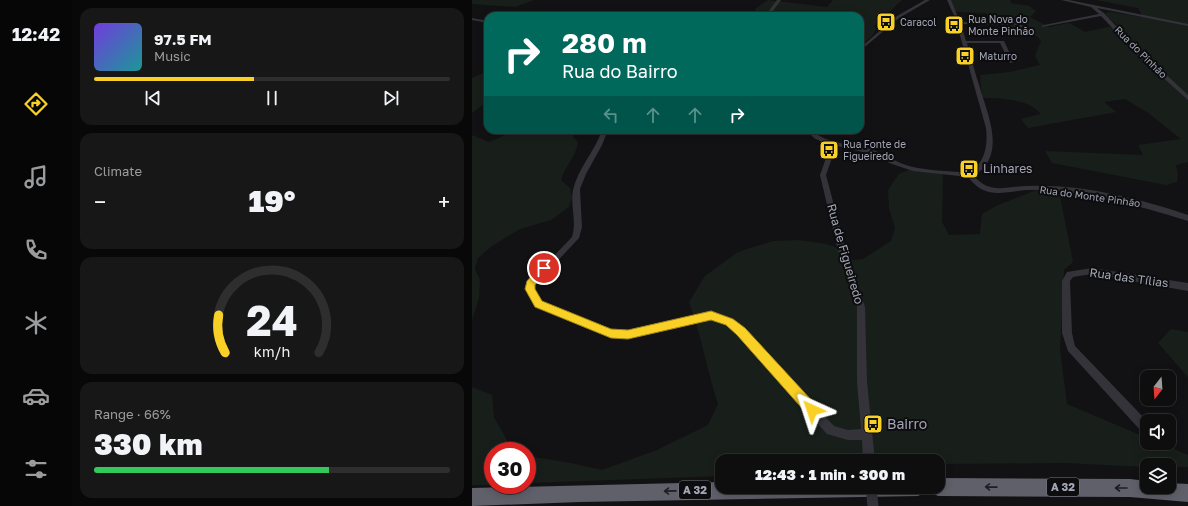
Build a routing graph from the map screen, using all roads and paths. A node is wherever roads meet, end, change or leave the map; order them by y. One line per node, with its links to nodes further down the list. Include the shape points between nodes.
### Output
1 (773, 0): 5 (street)
2 (928, 0): 16 (street, via 894,20)
3 (949, 0): 11 (street)
4 (1063, 0): 6 (street)
5 (778, 1): 7 (street)
6 (1093, 7): 8 (street, Rua do Pinhão); 12 (street)
7 (770, 12)
8 (1103, 14): 13 (street); 18 (street, Rua do Pinhão, via 1148,62)
9 (472, 19): 10 (street)
10 (484, 21)
11 (957, 23): 14 (street, via 1020,24); 15 (street)
12 (1188, 25)
13 (1044, 26)
14 (1026, 32)
15 (964, 42): 17 (street, via 1002,42); 22 (street, via 988,126 990,142 988,154 975,173)
16 (864, 46)
17 (1012, 62)
18 (1188, 98)
19 (604, 134): 26 (street, via 577,189 578,230 575,238 531,284 530,289 538,304 611,334 628,334 711,315 729,322 831,430 848,435)
20 (813, 134): 21 (street)
21 (825, 141): 22 (street, via 869,150 894,163 913,169); 26 (street, Rua de Figueiredo, via 829,158 823,175 841,247 861,307)
22 (970, 175): 23 (street, Rua do Monte Pinhão, via 976,185 999,192 1020,187 1046,188 1154,206)
23 (1188, 218)
24 (1188, 287): 25 (street, Rua das Tílias, via 1092,271 1070,274 1065,290 1067,333 1071,348)
25 (1140, 421)
26 (866, 434): 27 (street, Rua de Figueiredo)
27 (868, 454)
28 (945, 487): 30 (highway, A 32, one-way to 28, via 1130,488)
29 (715, 490): 32 (highway, A 32, one-way to 32)
30 (1188, 493)
31 (872, 494): 33 (street, bridge)
32 (472, 497)
33 (873, 506)

